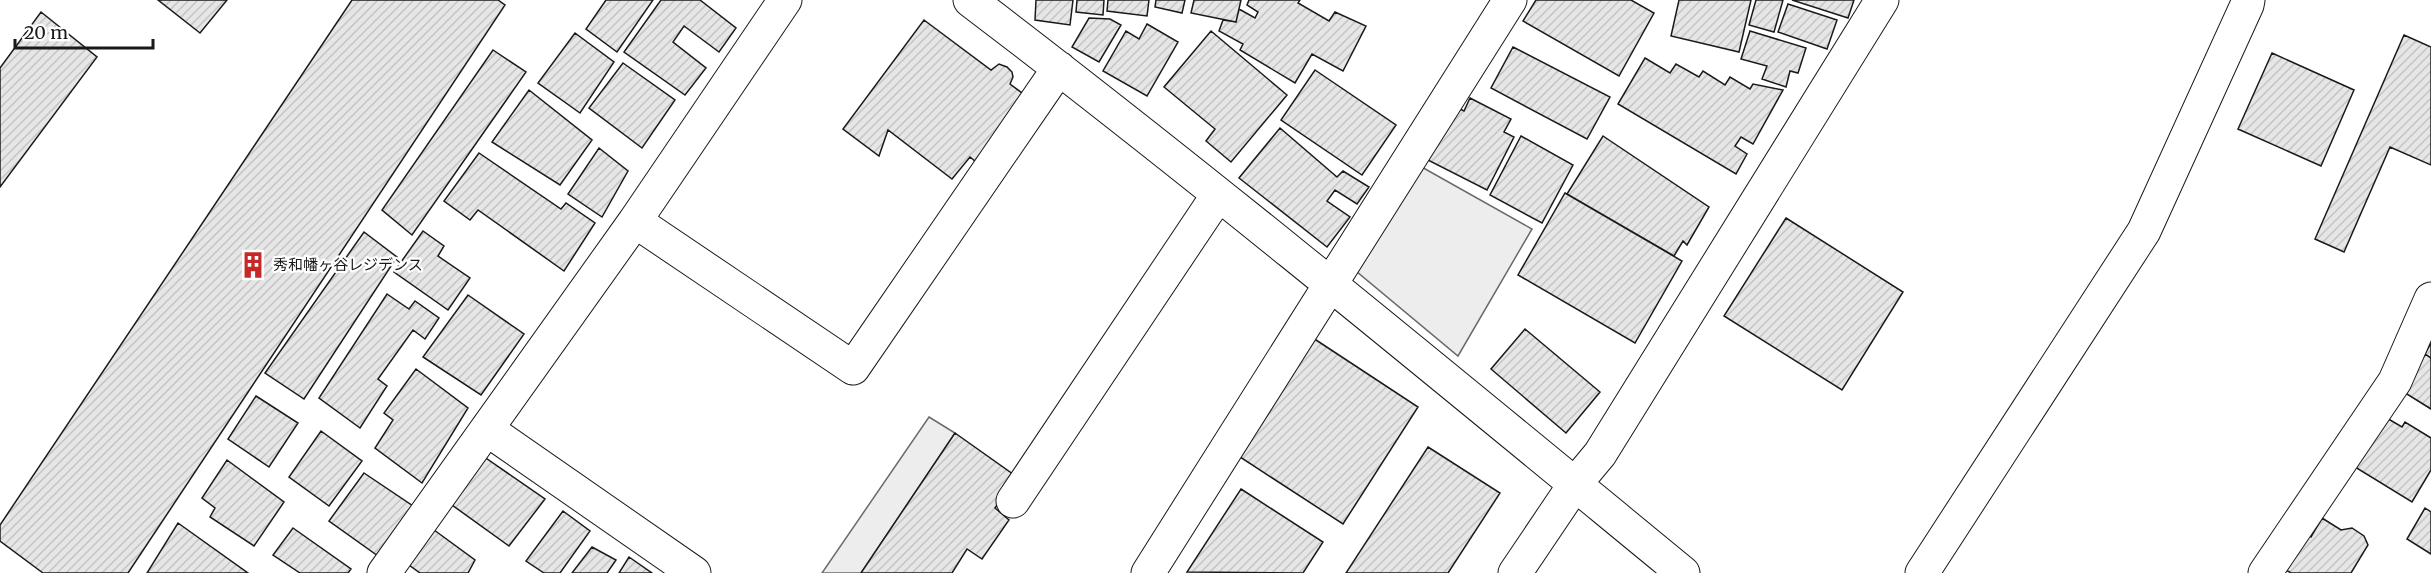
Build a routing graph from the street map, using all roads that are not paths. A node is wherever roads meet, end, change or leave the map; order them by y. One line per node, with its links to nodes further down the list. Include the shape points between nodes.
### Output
1 (785, 0): 8 (street)
2 (970, 0): 6 (street)
3 (1510, 0): 9 (street)
4 (1882, 0): 12 (street, via 1599,454)
5 (2248, 0): 19 (street, via 2144,231)
6 (1059, 68): 7 (street); 8 (street, via 853,368)
7 (1218, 195): 9 (street); 13 (street)
8 (635, 221): 11 (street)
9 (1330, 285): 12 (street); 16 (street)
10 (2431, 299): 20 (street, via 2395,381)
11 (488, 430): 14 (street); 15 (street)
12 (1575, 484): 17 (street); 18 (street)
13 (1012, 501)
14 (384, 573)
15 (694, 573)
16 (1148, 573)
17 (1515, 573)
18 (1683, 573)
19 (1922, 573)
20 (2265, 573)

